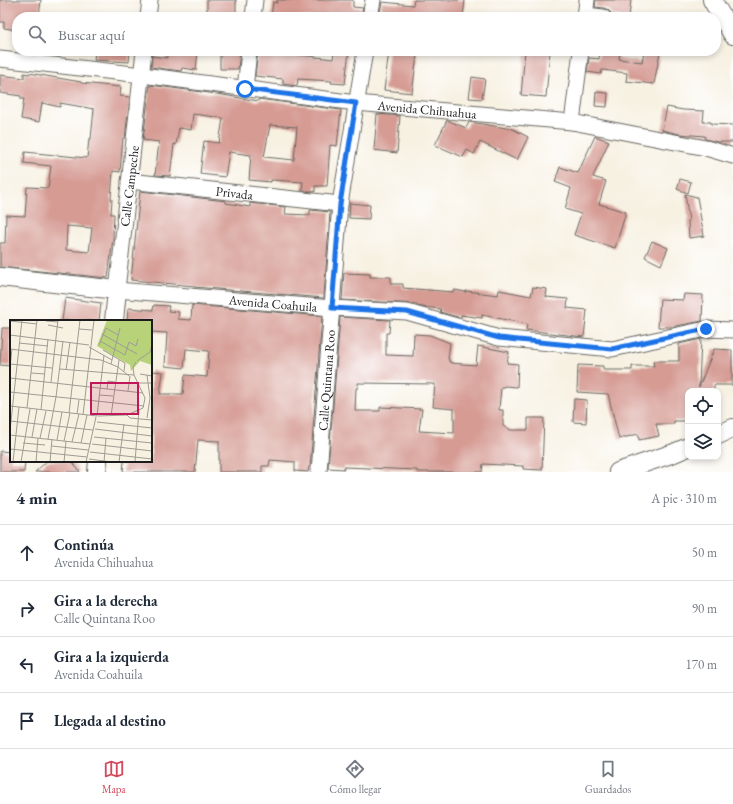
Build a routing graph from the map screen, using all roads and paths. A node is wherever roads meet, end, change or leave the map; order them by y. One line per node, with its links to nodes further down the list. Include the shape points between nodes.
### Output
1 (150, 0): 6 (street)
2 (255, 0): 7 (street)
3 (373, 0): 8 (street)
4 (588, 0): 9 (street)
5 (712, 0): 10 (street)
6 (149, 12)
7 (254, 12)
8 (371, 12)
9 (586, 12)
10 (719, 12)
11 (721, 15): 12 (street)
12 (733, 35)
13 (144, 56): 18 (street, Calle Campeche)
14 (248, 56): 19 (street)
15 (364, 56): 20 (street, Calle Quintana Roo)
16 (580, 56): 21 (street)
17 (0, 59): 18 (street, Avenida Chihuahua)
18 (142, 75): 19 (street, Avenida Chihuahua); 23 (street, Calle Campeche)
19 (245, 89): 20 (street, Avenida Chihuahua)
20 (356, 103): 21 (street, Avenida Chihuahua); 24 (street, Calle Quintana Roo)
21 (572, 122): 22 (street, Avenida Chihuahua, via 706,148)
22 (733, 156)
23 (129, 181): 24 (street, Privada); 26 (street, Calle Campeche)
24 (340, 204): 27 (street, Calle Quintana Roo)
25 (0, 277): 26 (street, Avenida Coahuila)
26 (117, 290): 27 (street, Avenida Coahuila); 28 (street, Calle Campeche)
27 (332, 308): 29 (street, Avenida Coahuila, via 407,312 499,338 612,349 706,329); 35 (street, Calle Quintana Roo)
28 (114, 320)
29 (733, 330)
30 (733, 428): 31 (street)
31 (721, 434)
32 (685, 448): 36 (street)
33 (98, 462): 34 (street)
34 (97, 472)
35 (318, 472)
36 (618, 472)

